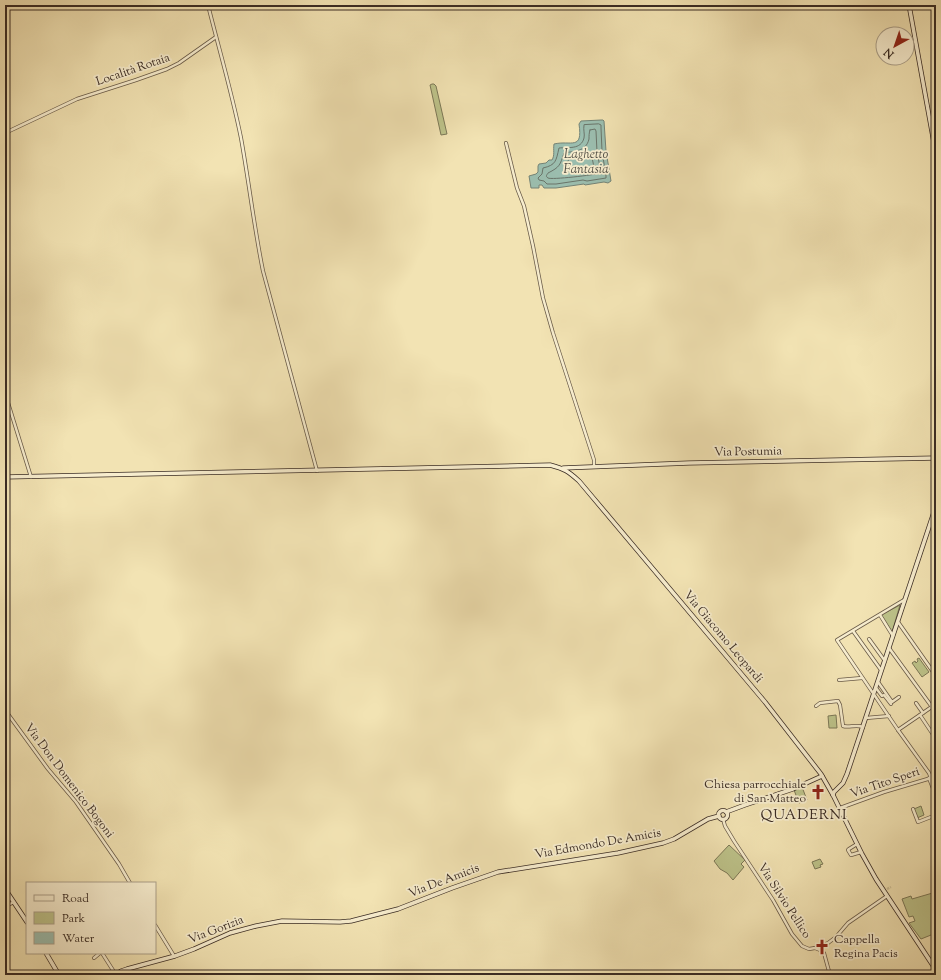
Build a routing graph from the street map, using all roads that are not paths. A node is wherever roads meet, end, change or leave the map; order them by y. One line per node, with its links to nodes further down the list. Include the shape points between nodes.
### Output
1 (208, 5): 3 (street)
2 (908, 5): 6 (main road)
3 (216, 37): 4 (street, Località Rotaia, via 167,69 82,97); 11 (street, via 237,121 263,271)
4 (5, 133)
5 (506, 143): 9 (street, via 524,206 543,298)
6 (936, 154)
7 (5, 393): 13 (street)
8 (936, 458): 9 (main road, Via Postumia)
9 (594, 466): 10 (main road, Via Postumia)
10 (560, 468): 11 (main road, Via Postumia, via 550,466); 46 (main road, Via Giacomo Leopardi, via 570,472 579,481 759,696)
11 (317, 471): 13 (main road, Via Postumia)
12 (5, 477): 13 (main road, Via Postumia)
13 (31, 477)
14 (936, 506): 15 (main road)
15 (905, 600): 16 (street); 17 (main road)
16 (880, 615): 18 (street); 19 (street)
17 (898, 622): 19 (main road); 24 (street)
18 (853, 631): 23 (street); 25 (street, via 837,640)
19 (893, 636): 21 (main road)
20 (869, 639): 22 (street)
21 (889, 648): 22 (main road); 35 (street)
22 (885, 661): 23 (main road)
23 (881, 671): 27 (main road)
24 (936, 676)
25 (863, 678): 26 (street); 29 (street)
26 (838, 680)
27 (878, 682): 28 (main road); 30 (street, via 892,702)
28 (876, 688): 29 (main road); 32 (street)
29 (874, 694): 39 (street); 41 (main road)
30 (900, 697)
31 (916, 703): 37 (street)
32 (891, 704)
33 (936, 704): 35 (street)
34 (816, 706): 42 (street, via 820,703 838,701 843,726)
35 (932, 707): 37 (street)
36 (5, 710): 40 (street, Via Don Domenico Bogoni)
37 (921, 714): 43 (street); 44 (street)
38 (5, 716): 40 (street)
39 (889, 716): 41 (street); 43 (street)
40 (10, 717): 59 (street, Via Don Domenico Bogoni, via 76,802)
41 (866, 718): 42 (main road)
42 (863, 727): 48 (main road, via 847,774)
43 (898, 730): 47 (street)
44 (936, 739)
45 (936, 775): 47 (street, Via Tito Speri)
46 (822, 776): 48 (main road, Via Giacomo Leopardi); 52 (main road)
47 (930, 778): 49 (street); 50 (street, Via Tito Speri)
48 (834, 795): 50 (main road, Via Giacomo Leopardi)
49 (936, 796)
50 (840, 808): 56 (main road, Via Giacomo Leopardi)
51 (913, 809): 53 (street, via 918,822)
52 (726, 812): 54 (main road, via 719,812); 55 (main road, via 727,817)
53 (936, 815)
54 (718, 816): 55 (main road); 58 (main road, Via Edmondo De Amicis, via 663,843 618,853)
55 (723, 819): 69 (street, Via Silvio Pellico, via 796,940 805,948)
56 (857, 844): 57 (main road, Via Giacomo Leopardi); 57 (street, via 848,850 851,856)
57 (861, 852): 61 (main road, Via Giacomo Leopardi, via 885,890)
58 (498, 872): 64 (main road, Via De Amicis)
59 (129, 882)
60 (5, 889): 62 (main road)
61 (886, 896): 68 (street, Via Silvio Pellico, via 848,923); 77 (main road, Via Giacomo Leopardi)
62 (14, 902): 63 (street); 65 (main road)
63 (5, 903)
64 (398, 909): 75 (main road, Via Gorizia, via 340,922 282,921 256,926 230,933)
65 (26, 920)
66 (156, 927): 75 (street)
67 (820, 945): 68 (street, Via Silvio Pellico); 69 (street, Via Silvio Pellico); 70 (street)
68 (825, 946): 70 (street); 71 (street)
69 (815, 948): 70 (street)
70 (820, 950): 71 (street)
71 (824, 953): 80 (street)
72 (48, 954): 78 (main road)
73 (100, 954): 76 (street)
74 (102, 954): 79 (street)
75 (174, 956): 79 (main road, Via Gorizia, via 127,969)
76 (94, 958)
77 (936, 970)
78 (59, 975)
79 (116, 975)
80 (830, 975)

